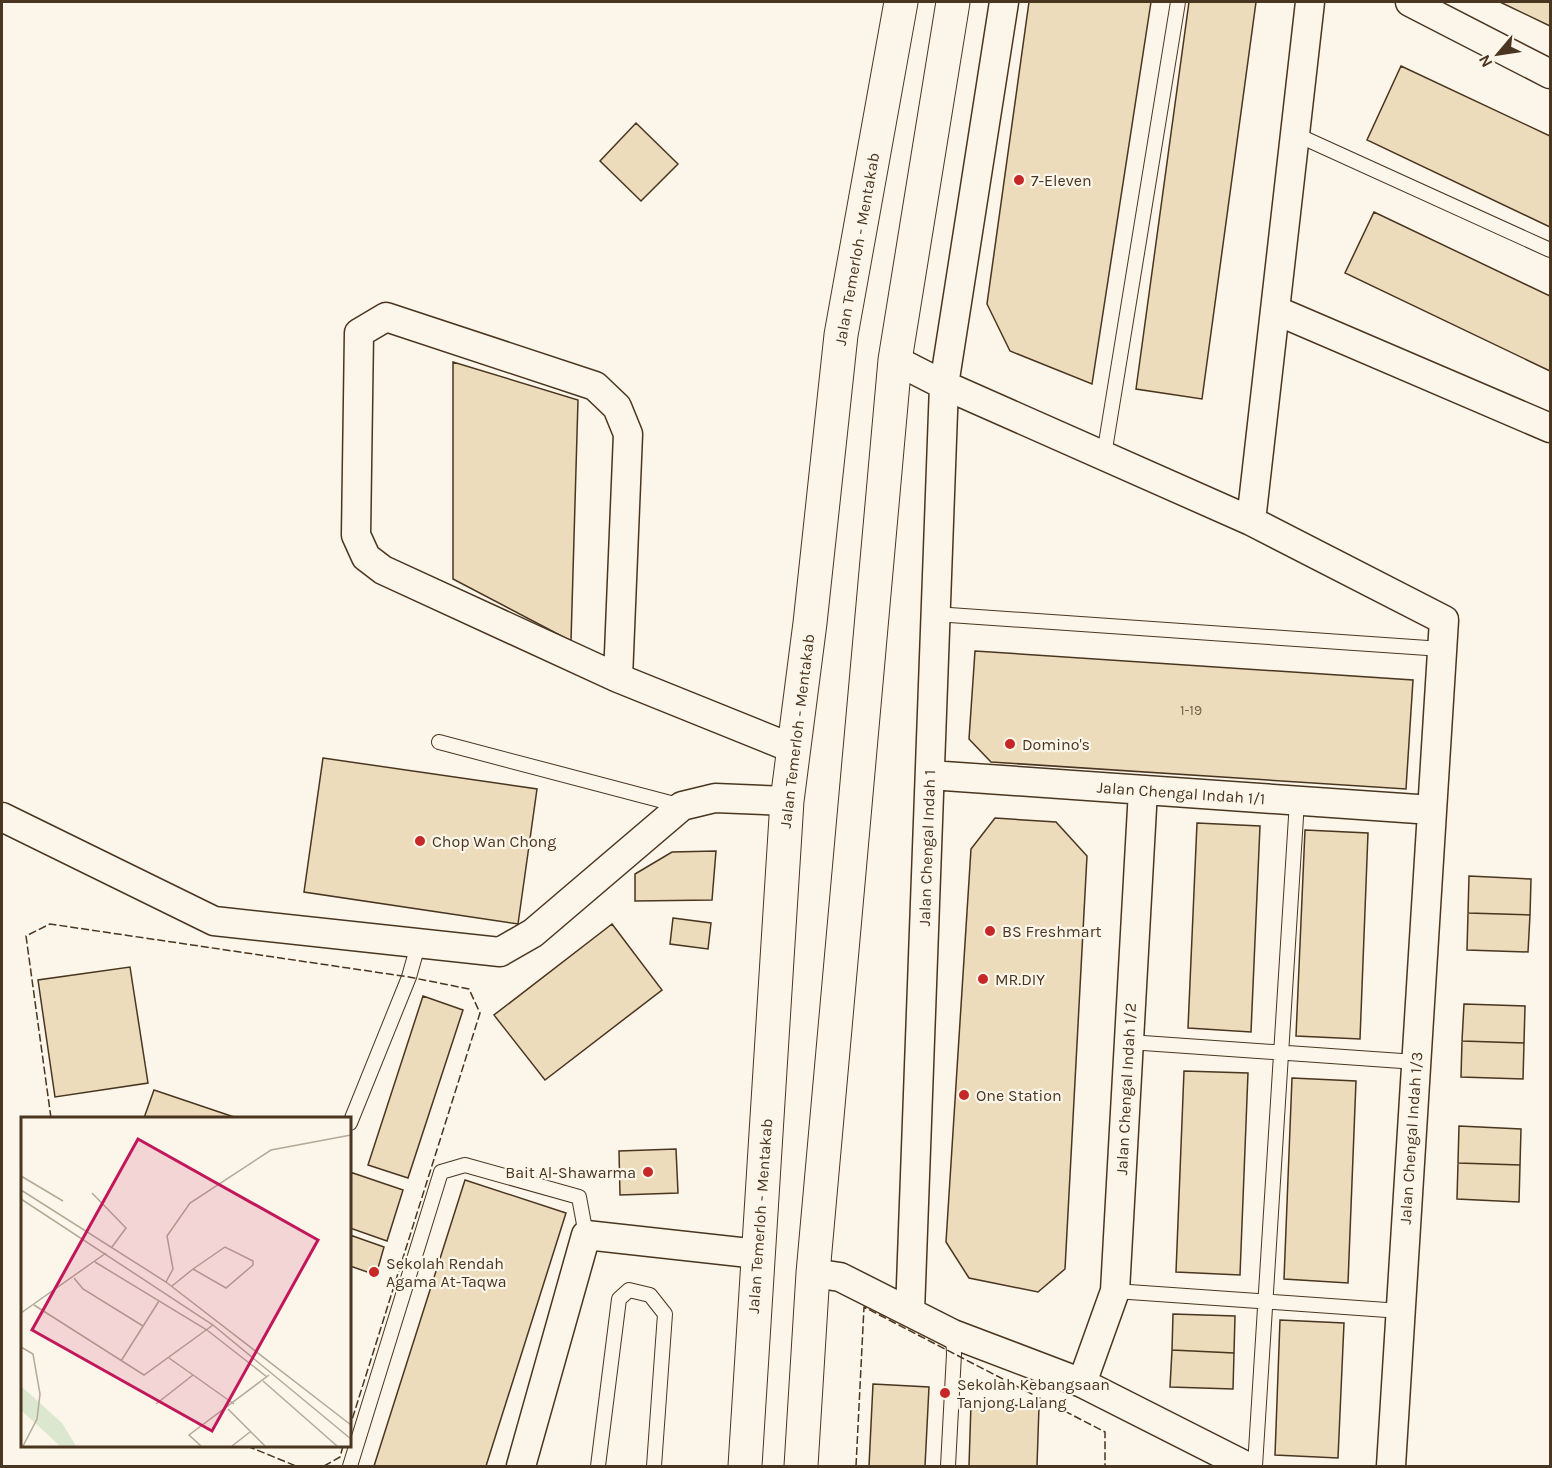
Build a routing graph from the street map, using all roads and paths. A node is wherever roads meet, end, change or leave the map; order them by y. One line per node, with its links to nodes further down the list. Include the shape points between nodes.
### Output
1 (901, 2): 20 (main road, Jalan Temerloh - Mentakab, via 841,335)
2 (953, 2): 11 (main road)
3 (1004, 2): 12 (street, Jalan Chengal Indah 1)
4 (1178, 2): 14 (lane)
5 (1310, 2): 8 (street)
6 (1410, 2): 7 (street)
7 (1551, 74)
8 (1295, 134): 9 (lane); 10 (street)
9 (1551, 250)
10 (1275, 310): 13 (street); 15 (street)
11 (895, 360): 12 (street); 35 (main road)
12 (944, 385): 14 (street); 16 (street, Jalan Chengal Indah 1)
13 (1551, 428)
14 (1104, 455): 15 (street)
15 (1251, 521): 17 (street, Jalan Chengal Indah 1/3, via 1444,620)
16 (936, 614): 17 (lane); 21 (street, Jalan Chengal Indah 1)
17 (1442, 649): 26 (street, Jalan Chengal Indah 1/3)
18 (618, 678): 18 (street, via 628,435 617,407 596,386 386,317 359,333 356,535 366,557 383,570); 20 (street)
19 (439, 742): 25 (lane)
20 (794, 748): 23 (main road, Jalan Temerloh - Mentakab)
21 (930, 775): 22 (street, Jalan Chengal Indah 1/1); 39 (street, Jalan Chengal Indah 1)
22 (1143, 790): 24 (street, Jalan Chengal Indah 1/1); 29 (street, Jalan Chengal Indah 1/2)
23 (787, 801): 25 (street, via 715,798); 34 (main road, Jalan Temerloh - Mentakab)
24 (1297, 801): 26 (street, Jalan Chengal Indah 1/1); 30 (lane)
25 (682, 806): 28 (street, via 533,933 500,952)
26 (1432, 810): 31 (street, Jalan Chengal Indah 1/3)
27 (2, 817): 28 (street, via 214,921)
28 (418, 945): 32 (lane, via 409,977)
29 (1129, 1042): 30 (lane); 36 (street, Jalan Chengal Indah 1/2)
30 (1282, 1052): 31 (lane); 37 (lane)
31 (1416, 1062): 38 (street, Jalan Chengal Indah 1/3)
32 (351, 1121)
33 (586, 1235): 34 (street); 42 (lane, via 579,1197 465,1165 441,1172); 43 (street)
34 (758, 1254): 46 (main road, Jalan Temerloh - Mentakab)
35 (813, 1273): 39 (street, via 840,1277); 47 (main road)
36 (1115, 1292): 37 (lane); 41 (street, Jalan Chengal Indah 1/2)
37 (1266, 1302): 38 (lane); 50 (lane)
38 (1401, 1311): 51 (street, Jalan Chengal Indah 1/3)
39 (910, 1312): 40 (street)
40 (953, 1334): 41 (street); 48 (lane)
41 (1082, 1383): 49 (street)
42 (350, 1467)
43 (521, 1467)
44 (598, 1467): 45 (lane, via 619,1299 629,1290 650,1295 665,1314)
45 (654, 1467)
46 (745, 1467)
47 (801, 1467)
48 (948, 1467)
49 (1246, 1467)
50 (1255, 1467)
51 (1391, 1467)

